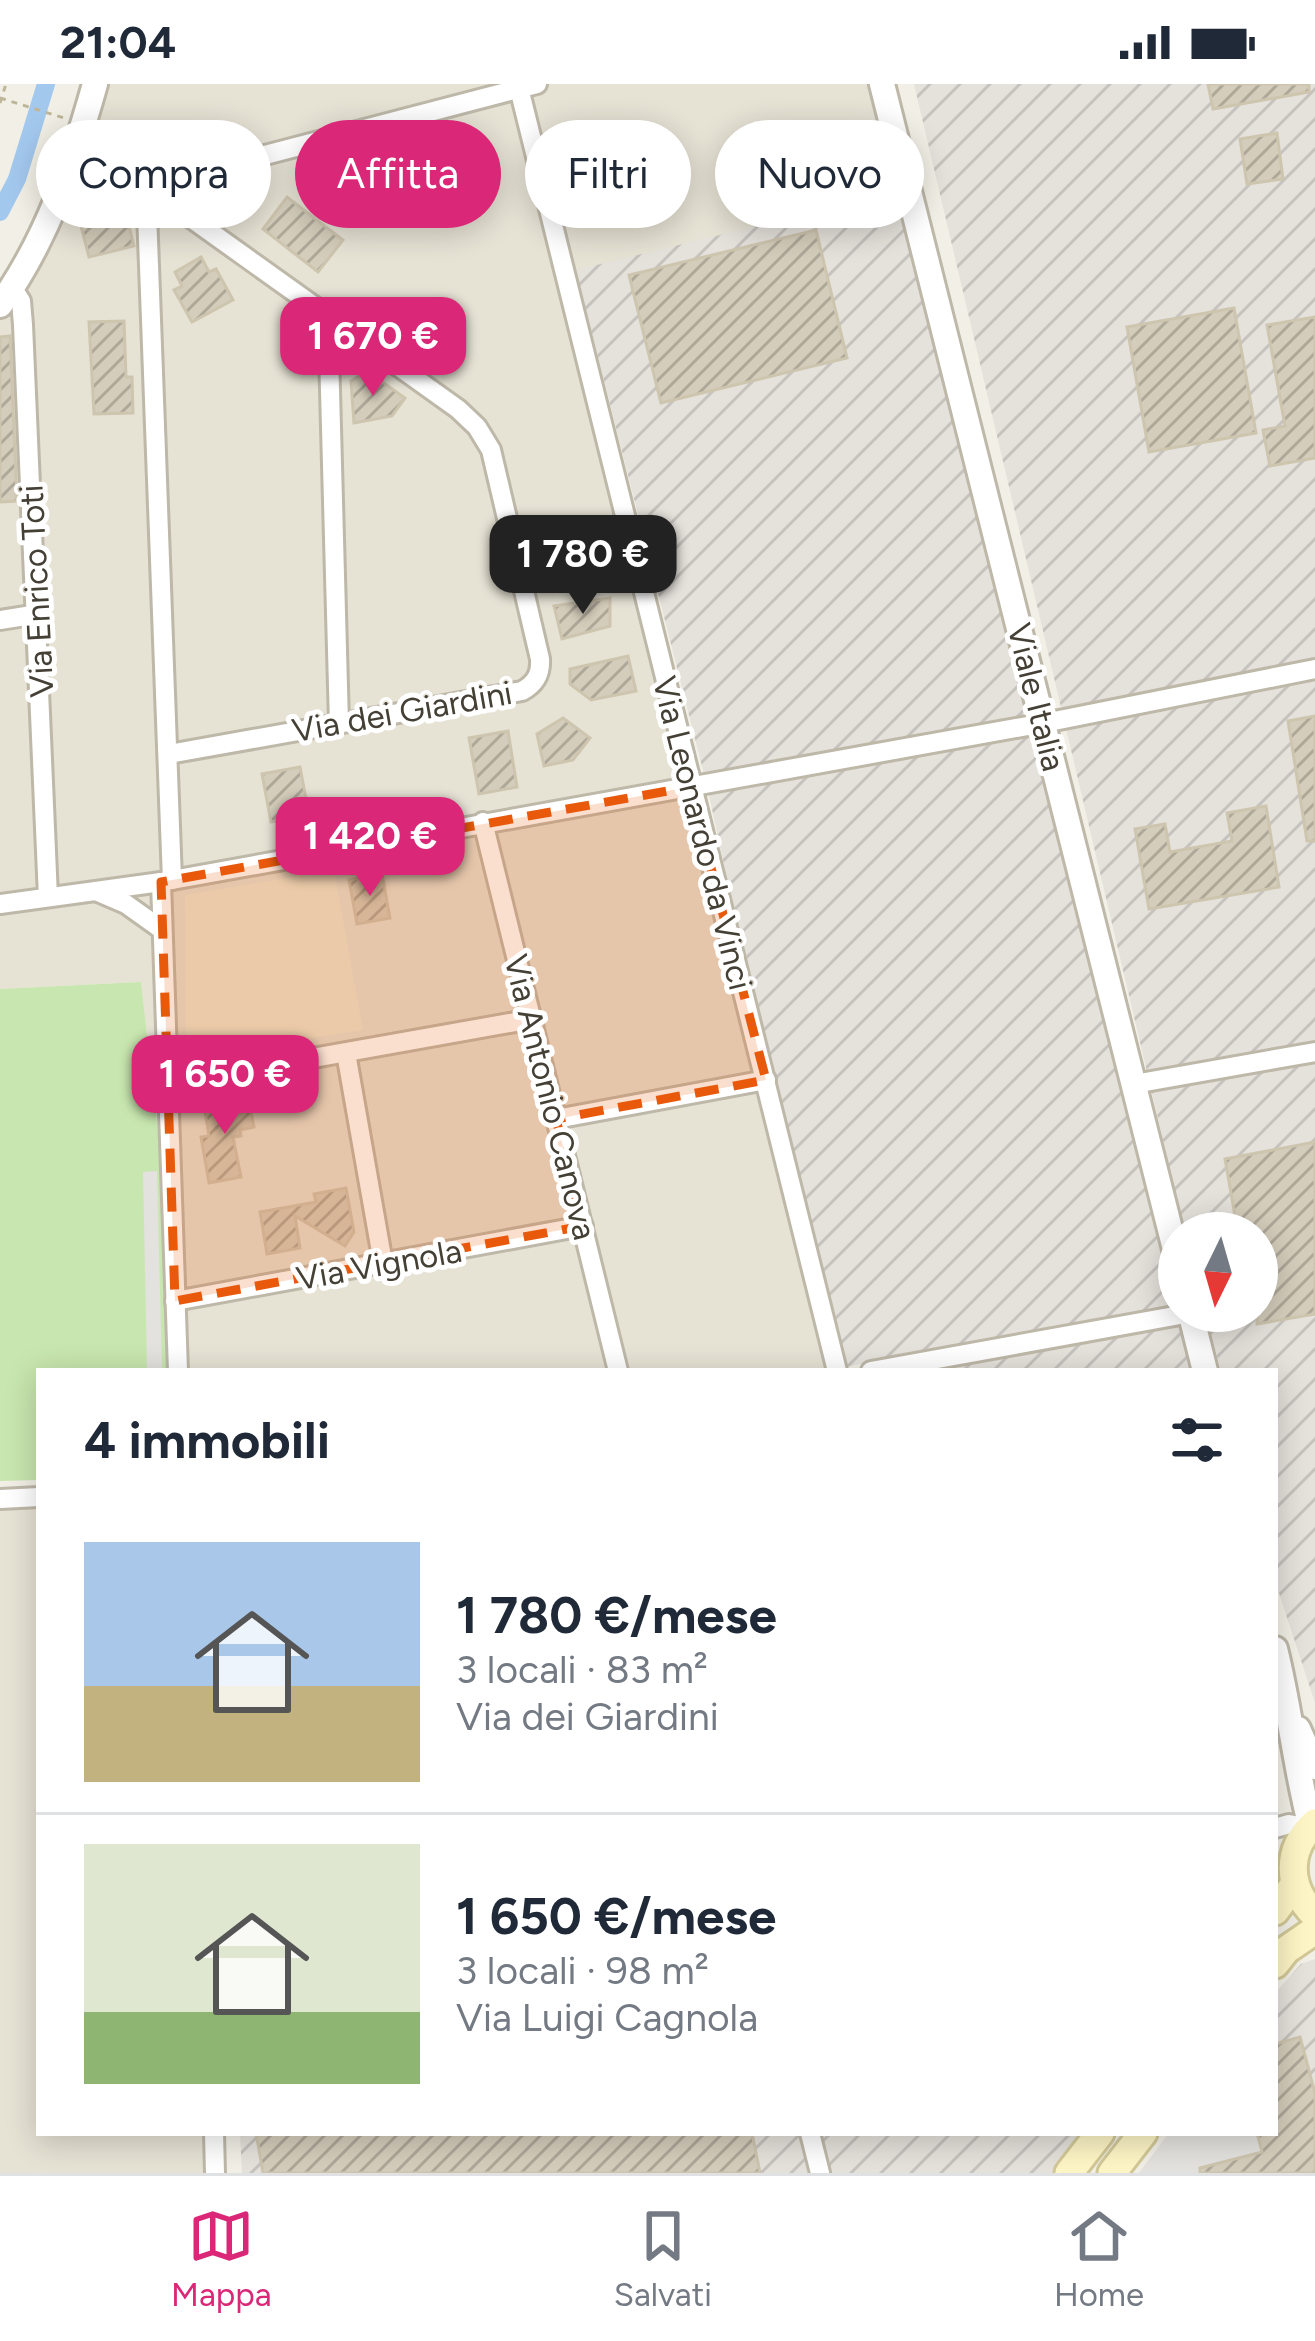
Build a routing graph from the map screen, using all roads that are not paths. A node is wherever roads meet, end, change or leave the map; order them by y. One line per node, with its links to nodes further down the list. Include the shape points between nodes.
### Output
1 (95, 84): 4 (street)
2 (885, 84): 14 (street, Viale Italia)
3 (525, 86): 5 (street); 17 (street, Via Leonardo da Vinci)
4 (85, 120)
5 (271, 153)
6 (45, 228): 9 (street)
7 (148, 228): 16 (street)
8 (205, 228): 10 (street, Via dei Giardini)
9 (6, 296): 11 (street, Via Enrico Toti, via 21,301)
10 (328, 316): 15 (street); 15 (street, Via dei Giardini, via 458,409 484,438 540,667 521,691)
11 (38, 614): 12 (street); 21 (street, Via Enrico Toti)
12 (0, 620)
13 (1315, 669): 14 (street)
14 (1044, 723): 17 (street); 29 (street, Viale Italia)
15 (339, 724): 16 (street, Via dei Giardini)
16 (169, 754): 19 (street)
17 (690, 787): 18 (street); 27 (street, Via Leonardo da Vinci)
18 (483, 822): 19 (street); 24 (street, Via Antonio Canova)
19 (167, 881): 20 (street); 23 (street)
20 (95, 891): 21 (street); 23 (street)
21 (48, 897): 22 (street)
22 (0, 904)
23 (161, 928): 28 (street)
24 (532, 1019): 26 (street); 30 (street, Via Antonio Canova)
25 (1315, 1052): 29 (street)
26 (346, 1053): 28 (street); 33 (street)
27 (766, 1080): 30 (street); 39 (street, Via Leonardo da Vinci)
28 (166, 1084): 34 (street)
29 (1134, 1084): 31 (street, Viale Italia)
30 (556, 1119): 32 (street, Via Antonio Canova)
31 (1166, 1212)
32 (583, 1226): 33 (street, Via Vignola); 38 (street, Via Antonio Canova)
33 (383, 1263): 34 (street, Via Vignola)
34 (176, 1301): 37 (street)
35 (1158, 1318): 40 (street)
36 (1196, 1332): 41 (street)
37 (178, 1368)
38 (617, 1368)
39 (836, 1368)
40 (887, 1368)
41 (1204, 1368)
42 (36, 1497): 43 (street)
43 (0, 1499)
44 (1278, 1660): 45 (street)
45 (1292, 1716): 46 (street); 47 (street)
46 (1315, 1767)
47 (1312, 1826): 48 (street); 49 (main road)
48 (1278, 1827)
49 (1287, 1868): 50 (main road); 51 (main road)
50 (1278, 1900)
51 (1315, 1915)
52 (1315, 1930): 53 (main road)
53 (1278, 1960)
54 (214, 2136): 58 (street)
55 (811, 2136): 59 (street)
56 (1098, 2136): 60 (main road)
57 (1141, 2136): 61 (main road)
58 (215, 2173)
59 (820, 2173)
60 (1069, 2173)
61 (1112, 2173)

